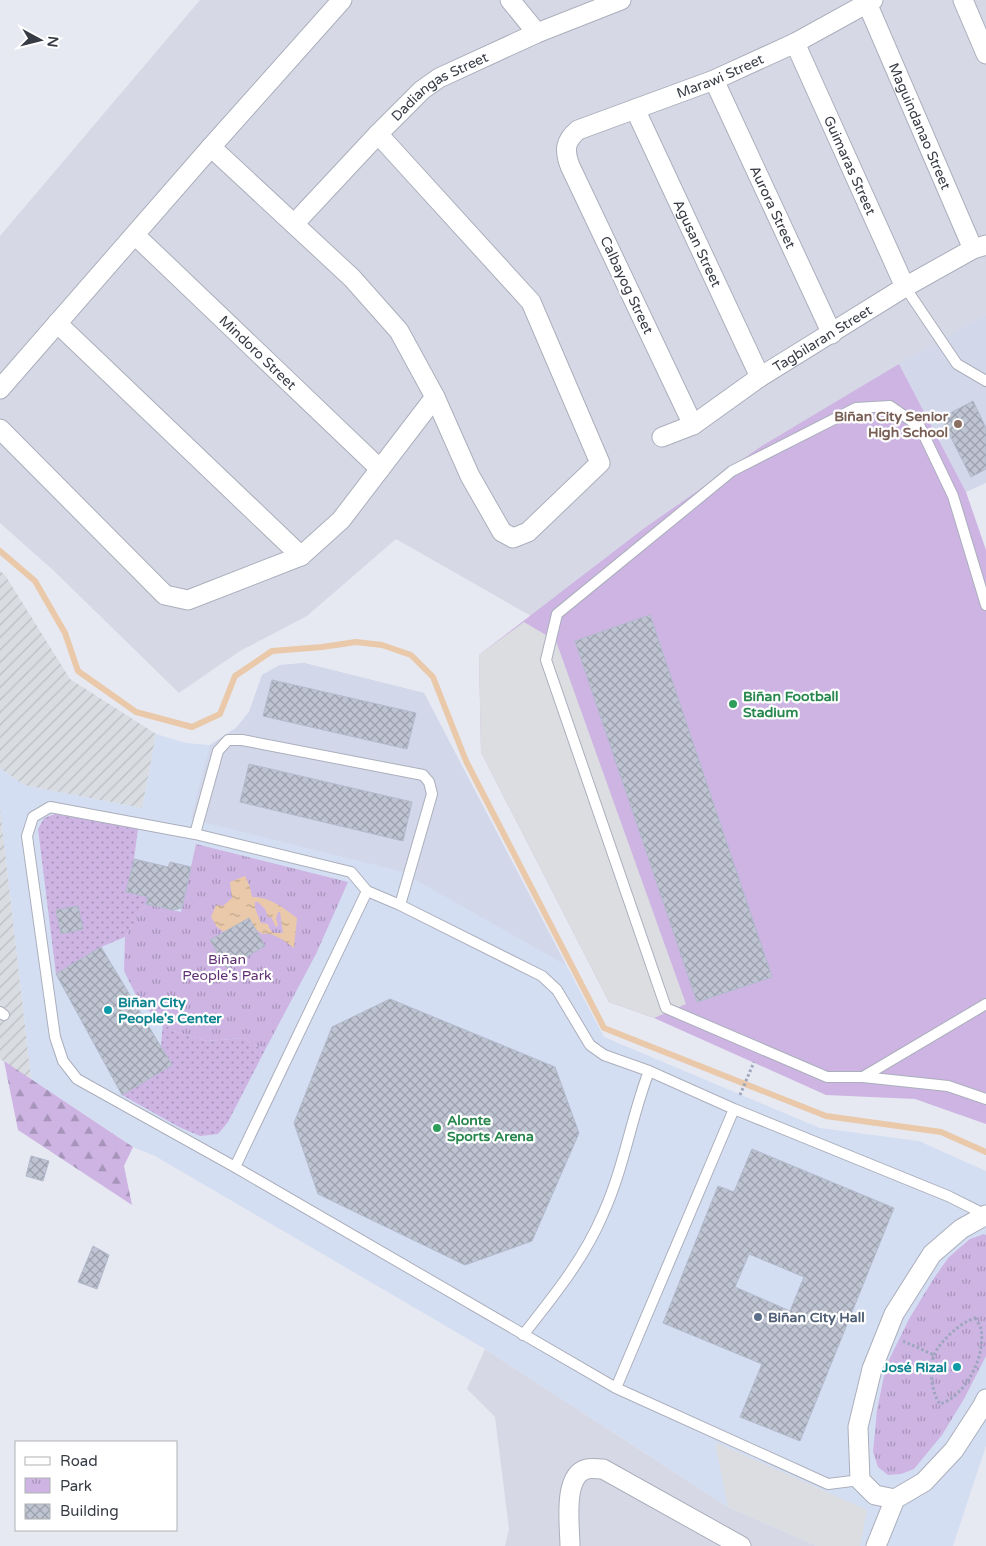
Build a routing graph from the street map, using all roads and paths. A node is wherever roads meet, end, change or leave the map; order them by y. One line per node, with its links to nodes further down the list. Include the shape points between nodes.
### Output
1 (342, 0): 13 (street)
2 (510, 0): 6 (street)
3 (621, 0): 6 (street, Dadiangas Street)
4 (963, 0): 8 (street)
5 (870, 2): 7 (street, Marawi Street); 16 (street, Maguindanao Street)
6 (536, 33): 11 (street, Dadiangas Street, via 439,78 422,90)
7 (795, 43): 9 (street, Marawi Street); 17 (street, Guimaras Street)
8 (986, 54)
9 (714, 80): 10 (street, Marawi Street); 19 (street, Aurora Street)
10 (635, 109): 12 (street, Marawi Street, via 578,130); 20 (street, Agusan Street)
11 (378, 134): 14 (street, Dadiangas Street); 23 (street, via 531,302 600,463 528,532 513,538 502,532 470,476)
12 (566, 144): 24 (street, Calbayog Street, via 570,166)
13 (211, 147): 14 (street); 15 (street)
14 (294, 224): 23 (street, via 352,278 399,331)
15 (135, 236): 18 (street); 27 (street, Mindoro Street)
16 (980, 247): 17 (street, Tagbilaran Street)
17 (905, 287): 19 (street, Tagbilaran Street); 21 (lane, via 957,364)
18 (57, 323): 22 (street); 28 (street)
19 (832, 334): 20 (street, Tagbilaran Street)
20 (760, 377): 24 (street, Tagbilaran Street)
21 (986, 381)
22 (0, 389)
23 (435, 397): 27 (street)
24 (693, 425): 26 (street, Tagbilaran Street)
25 (0, 429): 28 (street, via 165,595 188,600)
26 (662, 437)
27 (380, 469): 28 (street, via 340,520)
28 (301, 556)
29 (986, 605): 36 (lane, via 953,496 920,427 890,406 856,408 732,471 557,614 546,660 666,1008 827,1076)
30 (194, 834): 31 (lane, via 351,872); 32 (lane, via 218,751 228,740 423,775 432,794); 40 (lane, via 50,807 33,817 28,836 55,1037 62,1061 77,1079)
31 (367, 891): 32 (lane); 40 (lane)
32 (400, 906): 35 (lane, via 542,976 557,990 590,1045 604,1055)
33 (986, 1004): 36 (lane)
34 (754, 1063): 37 (path)
35 (649, 1071): 39 (lane); 43 (lane, via 604,1214 583,1253)
36 (863, 1077): 38 (lane, via 948,1086)
37 (740, 1095)
38 (986, 1099)
39 (734, 1109): 41 (lane, via 948,1196); 45 (lane)
40 (235, 1168): 43 (lane)
41 (986, 1215): 42 (street, via 960,1229 932,1254 894,1314)
42 (886, 1334): 44 (path); 47 (street, via 872,1369 858,1427)
43 (524, 1335): 45 (lane)
44 (934, 1355): 44 (path, via 931,1378 934,1396 940,1404 962,1390 975,1372 981,1349 981,1329 975,1318 965,1321 955,1330)
45 (616, 1388): 47 (lane, via 828,1484)
46 (985, 1405): 48 (street, via 954,1450 924,1482)
47 (860, 1480): 48 (street, via 874,1495)
48 (895, 1499): 51 (street)
49 (570, 1546): 50 (street, via 570,1488 577,1474 586,1469 603,1469)
50 (741, 1546)
51 (876, 1546)

